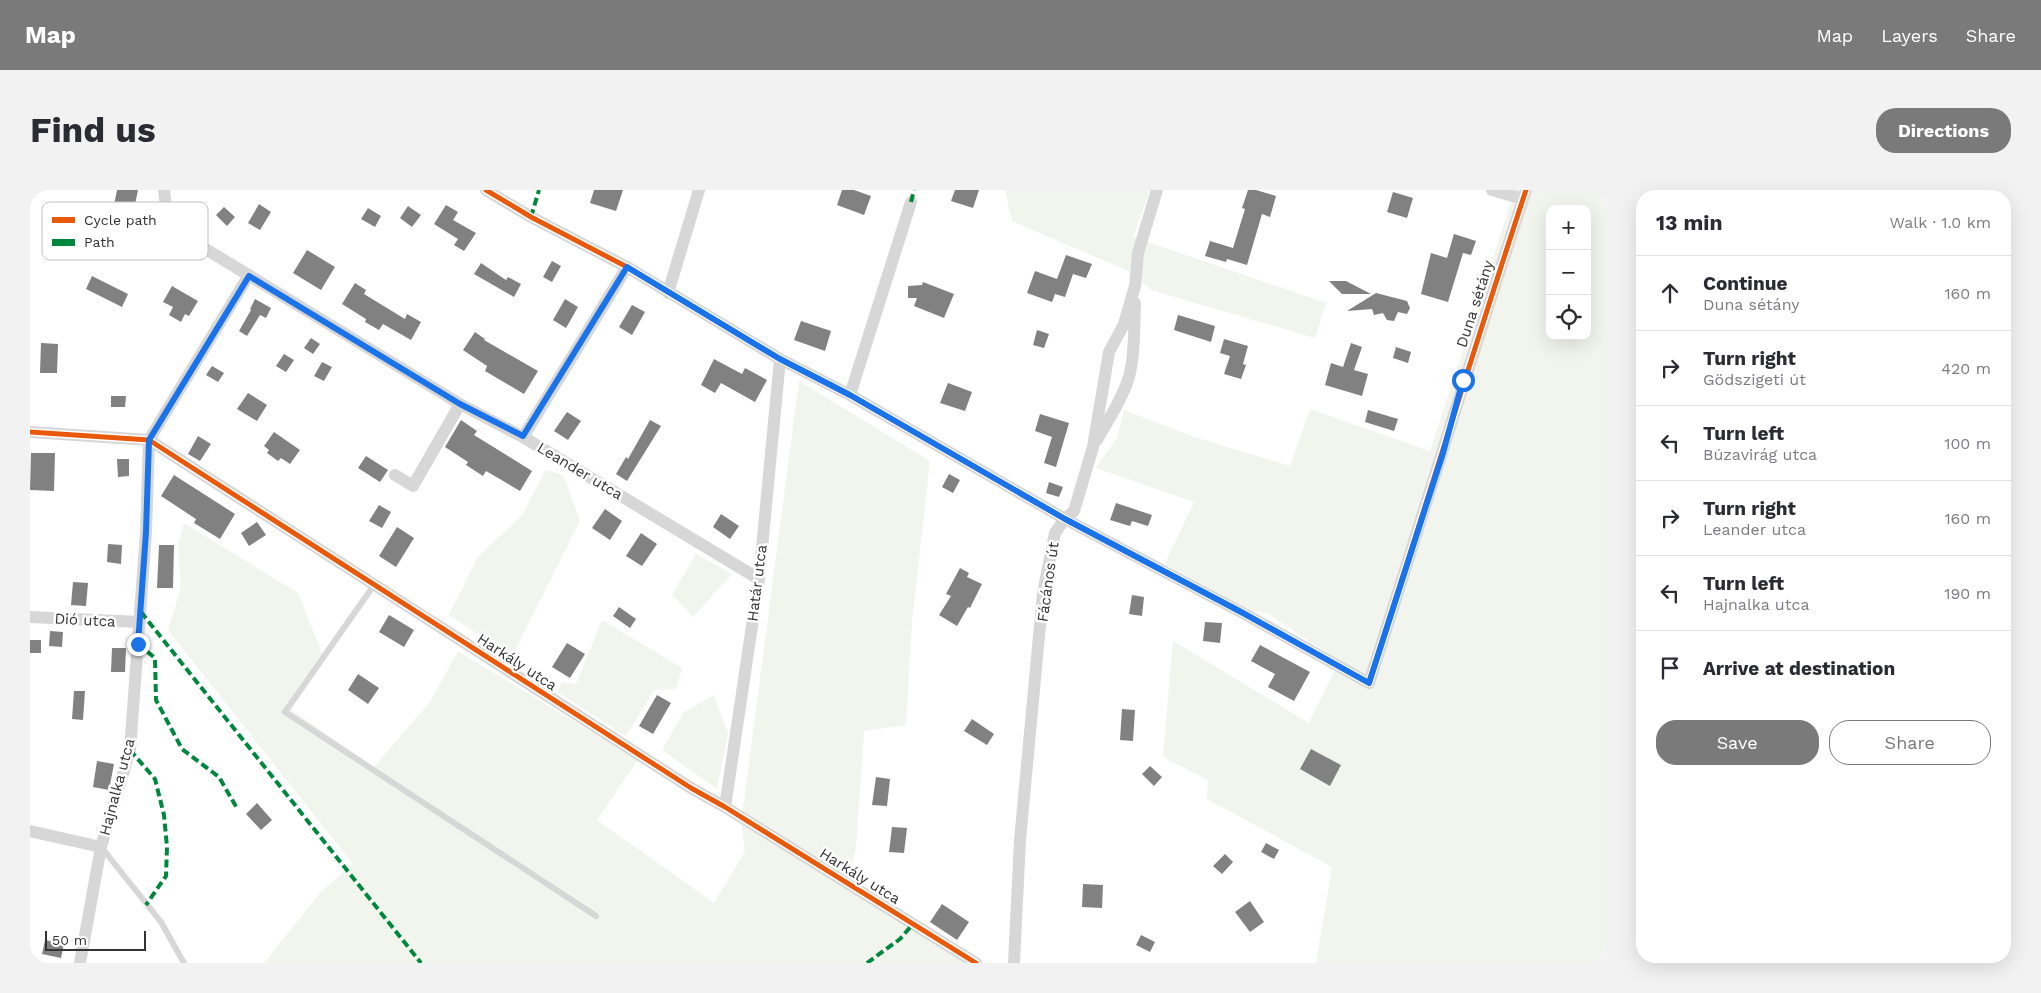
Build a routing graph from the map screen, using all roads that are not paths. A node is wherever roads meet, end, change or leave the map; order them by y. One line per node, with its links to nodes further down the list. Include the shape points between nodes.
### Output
1 (486, 190): 8 (street, via 531,218)
2 (699, 190): 11 (street)
3 (1157, 190): 10 (street, Fácános út, via 1138,253)
4 (1492, 190): 5 (street)
5 (1524, 195): 20 (street, Duna sétány, via 1369,683)
6 (911, 202): 13 (street)
7 (208, 251): 9 (street, Leander utca)
8 (627, 267): 11 (street); 16 (street)
9 (249, 276): 14 (street, Leander utca); 17 (street, Hajnalka utca)
10 (1136, 286): 18 (street, Fácános út, via 1124,324 1110,352); 18 (street, via 1134,351 1128,378)
11 (668, 293): 12 (street)
12 (780, 359): 13 (street); 21 (street, Határ utca)
13 (850, 395): 20 (street)
14 (460, 404): 16 (street, Leander utca); 19 (street, via 413,486)
15 (30, 432): 17 (street, Harkály utca)
16 (523, 436): 21 (street, Leander utca)
17 (149, 440): 22 (street, Harkály utca); 24 (street, Hajnalka utca)
18 (1093, 447): 20 (street, Fácános út, via 1074,512)
19 (395, 475)
20 (1065, 519): 32 (street, Fácános út, via 1055,534 1043,593 1020,840)
21 (759, 579): 25 (street, Határ utca)
22 (374, 585): 25 (street, Harkály utca); 28 (lane, via 286,712)
23 (30, 618): 24 (street, Dió utca)
24 (140, 622): 27 (street, Hajnalka utca, via 130,750)
25 (725, 807): 31 (street, Harkály utca)
26 (30, 831): 27 (street)
27 (101, 847): 29 (street, Hajnalka utca); 30 (lane, via 161,922)
28 (596, 916)
29 (80, 963)
30 (184, 963)
31 (976, 963)
32 (1014, 963)

